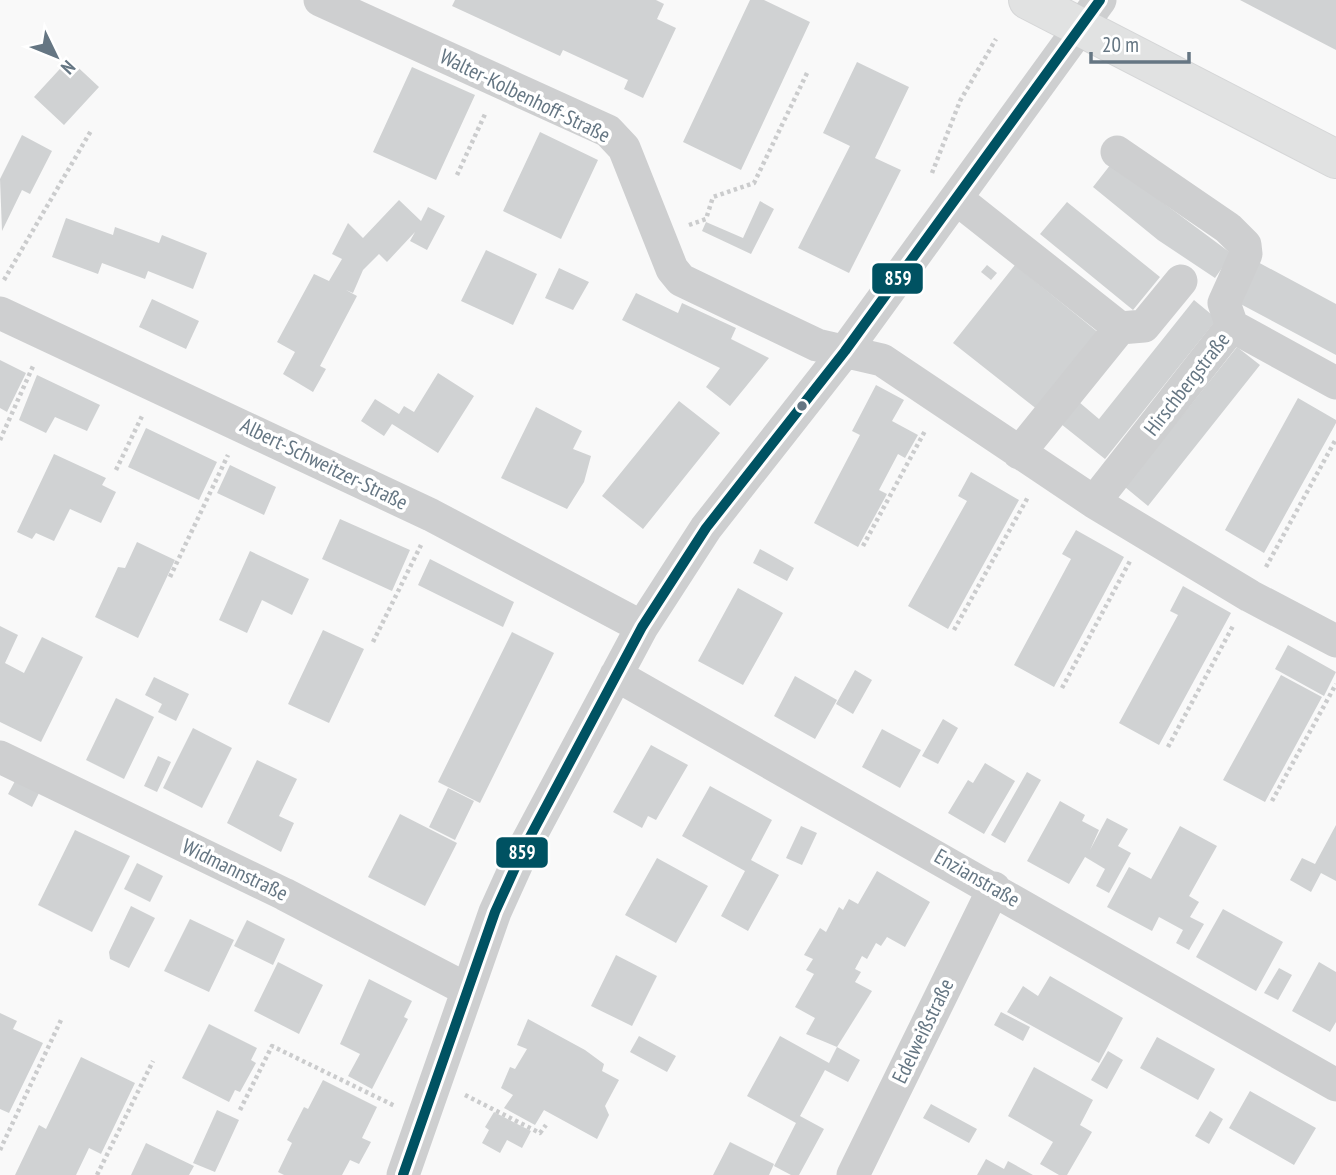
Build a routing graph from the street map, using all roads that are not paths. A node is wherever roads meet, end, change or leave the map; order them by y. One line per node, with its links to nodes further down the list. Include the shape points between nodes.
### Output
1 (320, 0): 11 (street, Walter-Kolbenhoff-Straße, via 608,131 617,139 672,269 681,280 817,345)
2 (1028, 0): 3 (main road)
3 (1091, 13): 5 (main road); 6 (street)
4 (1117, 152): 9 (street, via 1241,239 1246,254 1224,303)
5 (1336, 159)
6 (943, 191): 10 (street); 11 (street)
7 (1181, 281): 10 (street, via 1144,326)
8 (0, 313): 15 (street, Albert-Schweitzer-Straße, via 431,515)
9 (1232, 326): 12 (street, Hirschbergstraße); 14 (street, Hirschbergstraße)
10 (1120, 328): 13 (street)
11 (845, 351): 13 (street, Walter-Kolbenhoff-Straße, via 881,359); 15 (street, via 706,528)
12 (1336, 383)
13 (1032, 461): 14 (street, Walter-Kolbenhoff-Straße)
14 (1094, 502): 16 (street, Walter-Kolbenhoff-Straße, via 1250,596)
15 (642, 627): 17 (street)
16 (1336, 641)
17 (616, 675): 19 (street, Enzianstraße); 20 (street, via 524,848)
18 (0, 757): 20 (street, Widmannstraße, via 271,888)
19 (994, 888): 21 (street, Enzianstraße); 23 (street, Edelweißstraße)
20 (466, 989): 22 (street)
21 (1336, 1085)
22 (403, 1175)
23 (853, 1175)

